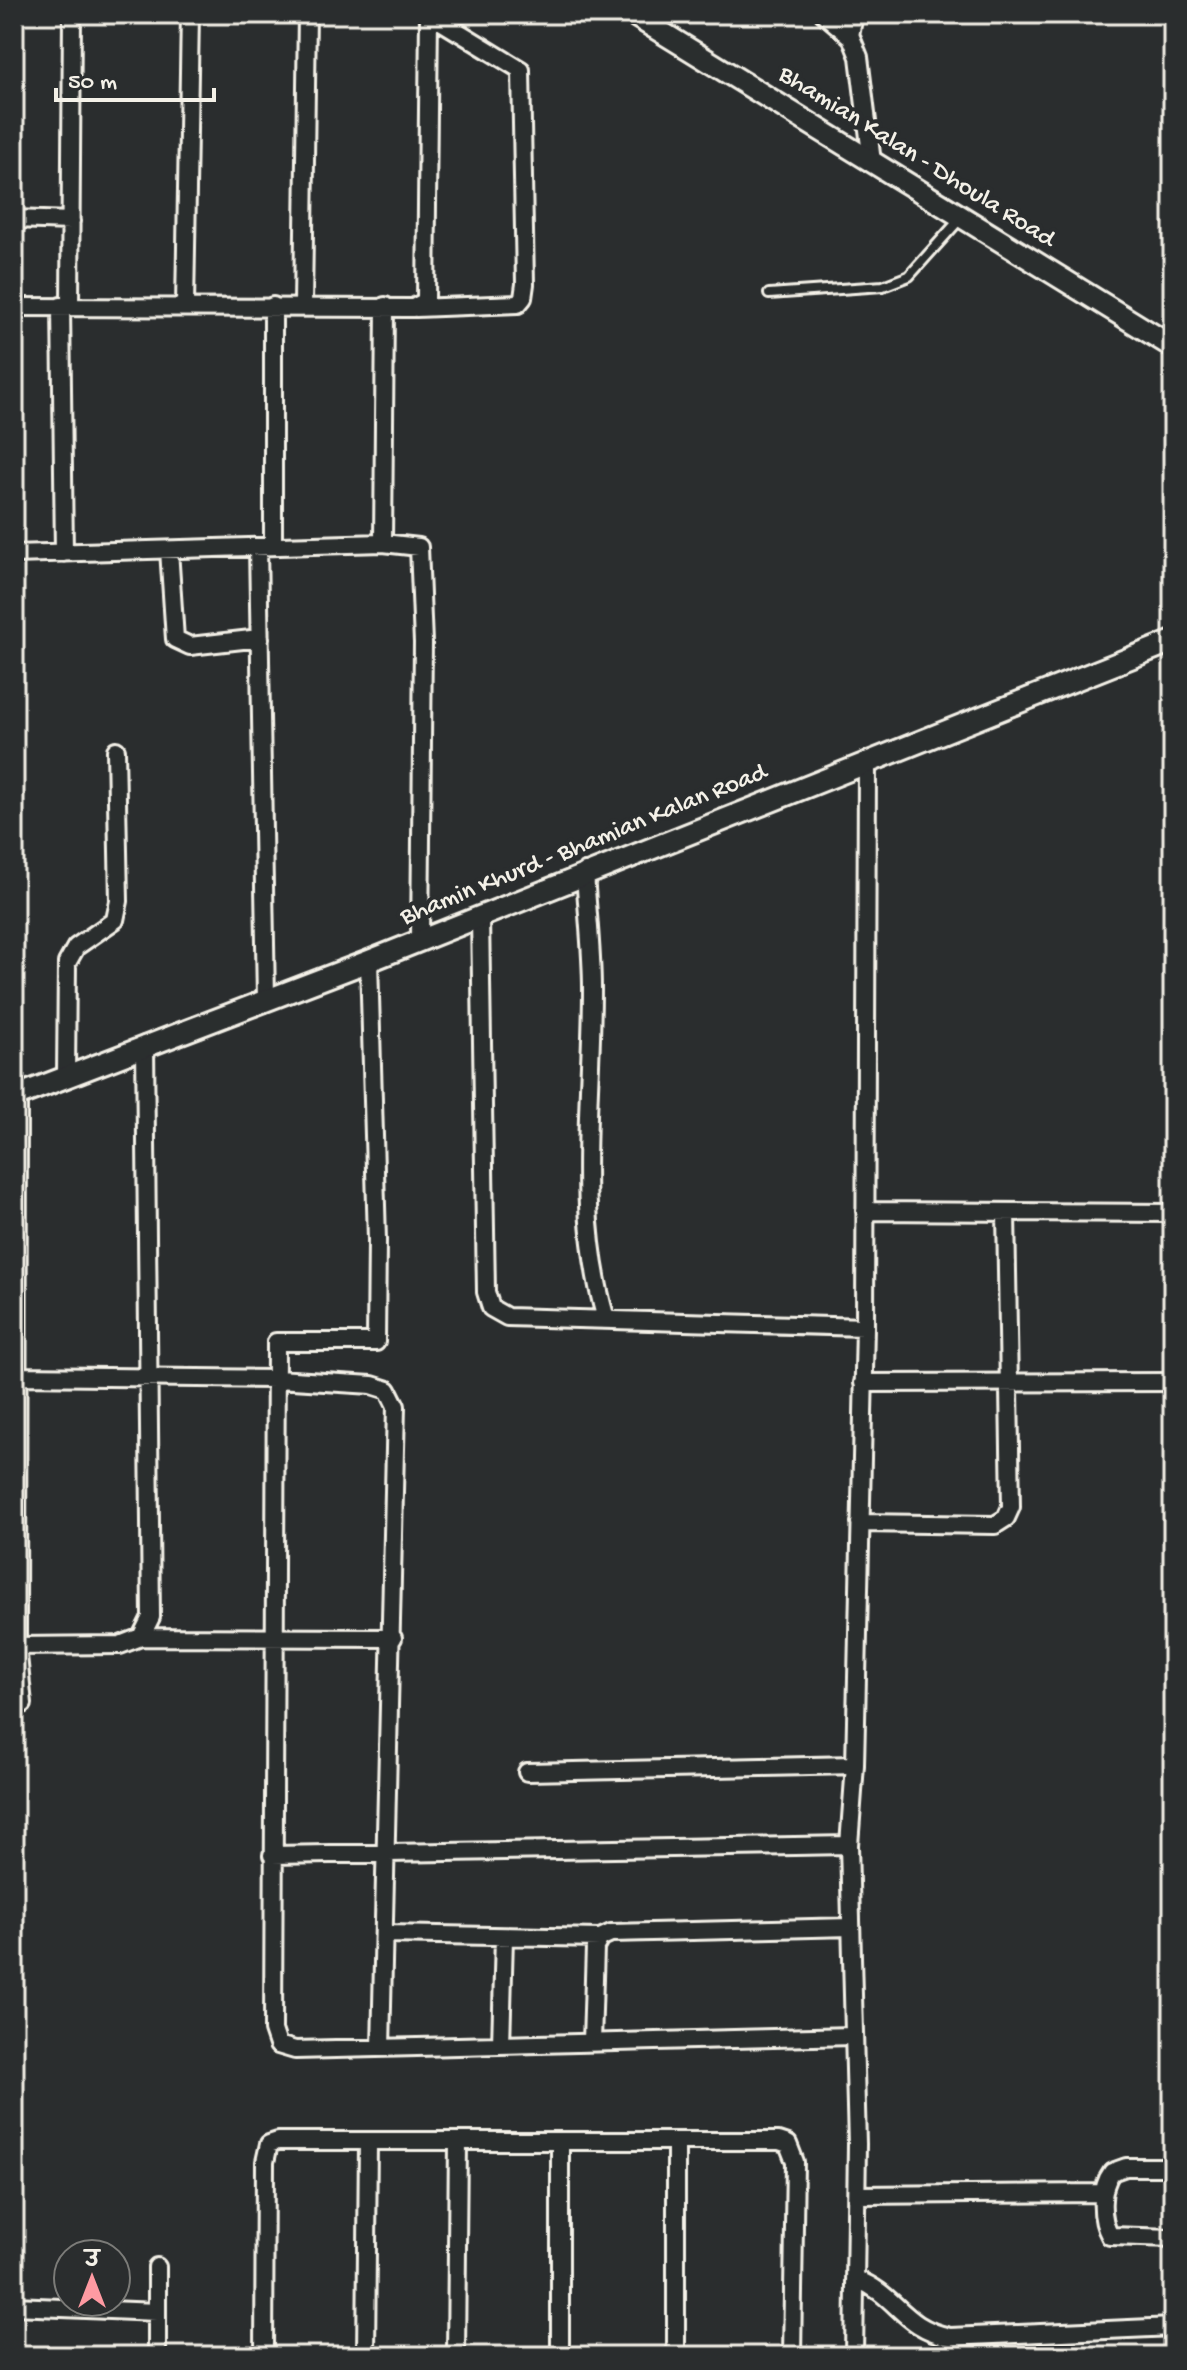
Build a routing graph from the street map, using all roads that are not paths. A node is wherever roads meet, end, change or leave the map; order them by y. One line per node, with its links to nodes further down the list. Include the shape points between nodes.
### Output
1 (72, 14): 12 (street)
2 (190, 14): 15 (street)
3 (307, 14): 17 (street)
4 (429, 14): 20 (street, via 428,293 426,301); 20 (street, via 521,70 525,284 518,304)
5 (632, 14): 9 (street, Bhamian Kalan - Dhoula Road)
6 (824, 14): 8 (street)
7 (854, 14): 8 (street)
8 (850, 36): 9 (street, via 859,57)
9 (872, 162): 10 (street, Bhamian Kalan - Dhoula Road)
10 (962, 217): 13 (lane, via 909,276 883,286); 21 (street, Bhamian Kalan - Dhoula Road)
11 (14, 219): 12 (street)
12 (71, 221): 14 (street)
13 (769, 294)
14 (66, 306): 15 (street); 19 (street); 25 (street)
15 (185, 306): 16 (street)
16 (273, 306): 17 (street); 23 (street)
17 (303, 306): 18 (street)
18 (385, 306): 20 (street); 22 (street)
19 (14, 307)
20 (413, 308)
21 (1173, 347)
22 (383, 543): 23 (street); 33 (street, via 414,545 421,554)
23 (266, 547): 24 (street); 27 (street)
24 (169, 550): 25 (street); 27 (street, via 175,639 190,646)
25 (64, 553): 26 (street)
26 (14, 554)
27 (260, 638): 35 (street)
28 (1173, 641): 30 (street, Bhamin Khurd - Bhamian Kalan Road)
29 (116, 750): 37 (street, via 119,901 115,920 76,947 67,963)
30 (867, 762): 31 (street, Bhamin Khurd - Bhamian Kalan Road); 39 (street)
31 (585, 872): 32 (street, Bhamin Khurd - Bhamian Kalan Road); 42 (street, via 592,988 586,1221)
32 (480, 917): 33 (street, Bhamin Khurd - Bhamian Kalan Road); 42 (street, via 486,1292 491,1308 507,1317)
33 (420, 939): 34 (street, Bhamin Khurd - Bhamian Kalan Road)
34 (369, 961): 35 (street, Bhamin Khurd - Bhamian Kalan Road); 47 (street, via 376,1342 276,1342)
35 (266, 999): 36 (street, Bhamin Khurd - Bhamian Kalan Road)
36 (145, 1045): 37 (street, Bhamin Khurd - Bhamian Kalan Road); 46 (street)
37 (66, 1076): 38 (street, Bhamin Khurd - Bhamian Kalan Road)
38 (16, 1096): 44 (street)
39 (865, 1211): 40 (street); 43 (street)
40 (1006, 1212): 41 (street); 48 (street)
41 (1173, 1213)
42 (606, 1319): 43 (street)
43 (865, 1327): 50 (street)
44 (15, 1338): 45 (street)
45 (17, 1376): 46 (street); 51 (street)
46 (149, 1378): 47 (street); 54 (street, via 151,1617)
47 (277, 1379): 55 (street, via 372,1385 388,1390 396,1406); 56 (street)
48 (1011, 1382): 49 (street); 50 (street); 52 (street, via 1011,1507 1006,1518 995,1525)
49 (1173, 1382)
50 (863, 1383): 52 (street)
51 (15, 1440): 53 (street)
52 (860, 1523): 59 (street)
53 (16, 1572): 57 (street)
54 (141, 1637): 56 (street); 57 (street, via 120,1645)
55 (393, 1638): 56 (street); 62 (street)
56 (274, 1640): 63 (street)
57 (16, 1646): 58 (street)
58 (23, 1704)
59 (855, 1765): 60 (street); 61 (street)
60 (527, 1772)
61 (849, 1845): 62 (street); 64 (street)
62 (387, 1854): 63 (street); 65 (street)
63 (272, 1855): 71 (street, via 273,2030 278,2045 295,2050)
64 (851, 1927): 67 (street, via 611,1933); 68 (street)
65 (385, 1934): 66 (street); 71 (street)
66 (504, 1937): 67 (street); 70 (street)
67 (600, 1938): 69 (street, via 595,1947)
68 (853, 2036): 69 (street); 78 (street)
69 (592, 2042): 70 (street)
70 (501, 2045): 71 (street)
71 (381, 2048)
72 (368, 2141): 73 (street); 86 (street, via 269,2144); 87 (street)
73 (458, 2141): 74 (street); 88 (street)
74 (560, 2141): 75 (street); 89 (street)
75 (676, 2141): 90 (street); 91 (street, via 779,2141 793,2151)
76 (1173, 2167): 77 (street, via 1112,2172)
77 (1103, 2193): 78 (street); 79 (street, via 1110,2236)
78 (857, 2195): 81 (street)
79 (1173, 2238)
80 (157, 2267): 83 (street)
81 (856, 2279): 84 (street, via 874,2286 926,2332 950,2337); 92 (street)
82 (14, 2306): 83 (street)
83 (157, 2312): 85 (street)
84 (1173, 2327)
85 (157, 2356)
86 (264, 2356)
87 (366, 2356)
88 (456, 2356)
89 (560, 2356)
90 (676, 2356)
91 (792, 2356)
92 (854, 2356)

